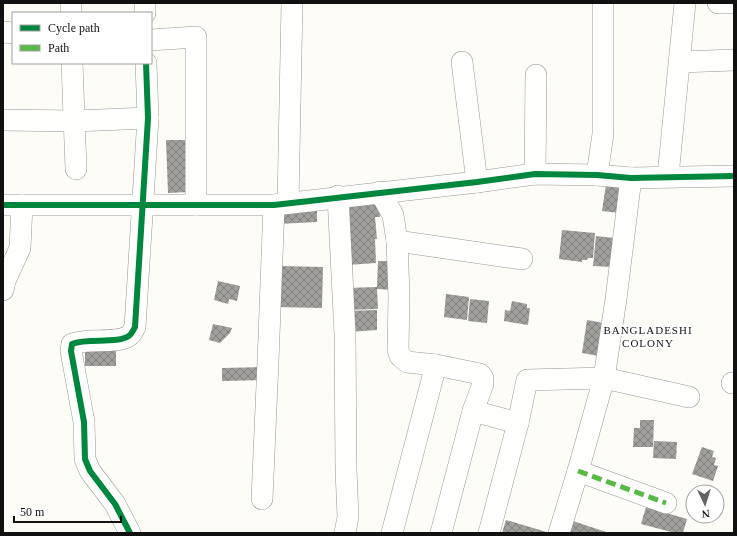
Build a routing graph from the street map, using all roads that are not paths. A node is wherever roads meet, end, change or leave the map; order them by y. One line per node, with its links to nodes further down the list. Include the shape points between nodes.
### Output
1 (292, 3): 25 (street)
2 (600, 3): 18 (street, via 603,134)
3 (685, 3): 9 (street)
4 (718, 3): 5 (street)
5 (734, 3)
6 (152, 40): 28 (street, via 196,37)
7 (734, 60): 9 (street)
8 (462, 62): 22 (street)
9 (680, 62): 19 (street)
10 (72, 64): 15 (street)
11 (146, 64): 13 (street)
12 (536, 75): 17 (street)
13 (148, 118): 15 (street); 27 (street)
14 (3, 120): 15 (street)
15 (75, 121): 16 (street)
16 (76, 170)
17 (535, 174): 18 (street); 22 (street)
18 (597, 174): 21 (street)
19 (668, 176): 20 (street); 21 (street)
20 (734, 176)
21 (631, 178): 33 (street)
22 (477, 182): 23 (street)
23 (380, 192): 24 (street); 29 (street, via 393,215)
24 (338, 196): 25 (street); 41 (street, via 345,334 348,517)
25 (281, 204): 28 (street); 38 (street, via 269,347)
26 (12, 205): 27 (street); 31 (street, via 20,248)
27 (142, 205): 28 (street); 40 (street, via 135,327 131,335 121,340 80,340 72,344 71,351 84,422 85,459)
28 (196, 205)
29 (397, 241): 30 (street); 32 (street, via 398,350 400,356 408,362)
30 (522, 259)
31 (3, 290)
32 (436, 365): 35 (street, via 480,374 483,384); 42 (street)
33 (604, 378): 34 (street); 36 (street, via 527,380); 37 (street)
34 (690, 397)
35 (473, 411): 36 (street); 43 (street)
36 (518, 423): 44 (street)
37 (578, 471): 39 (street); 45 (street)
38 (262, 499)
39 (666, 503)
40 (130, 533)
41 (345, 533)
42 (392, 533)
43 (441, 533)
44 (489, 533)
45 (559, 533)

